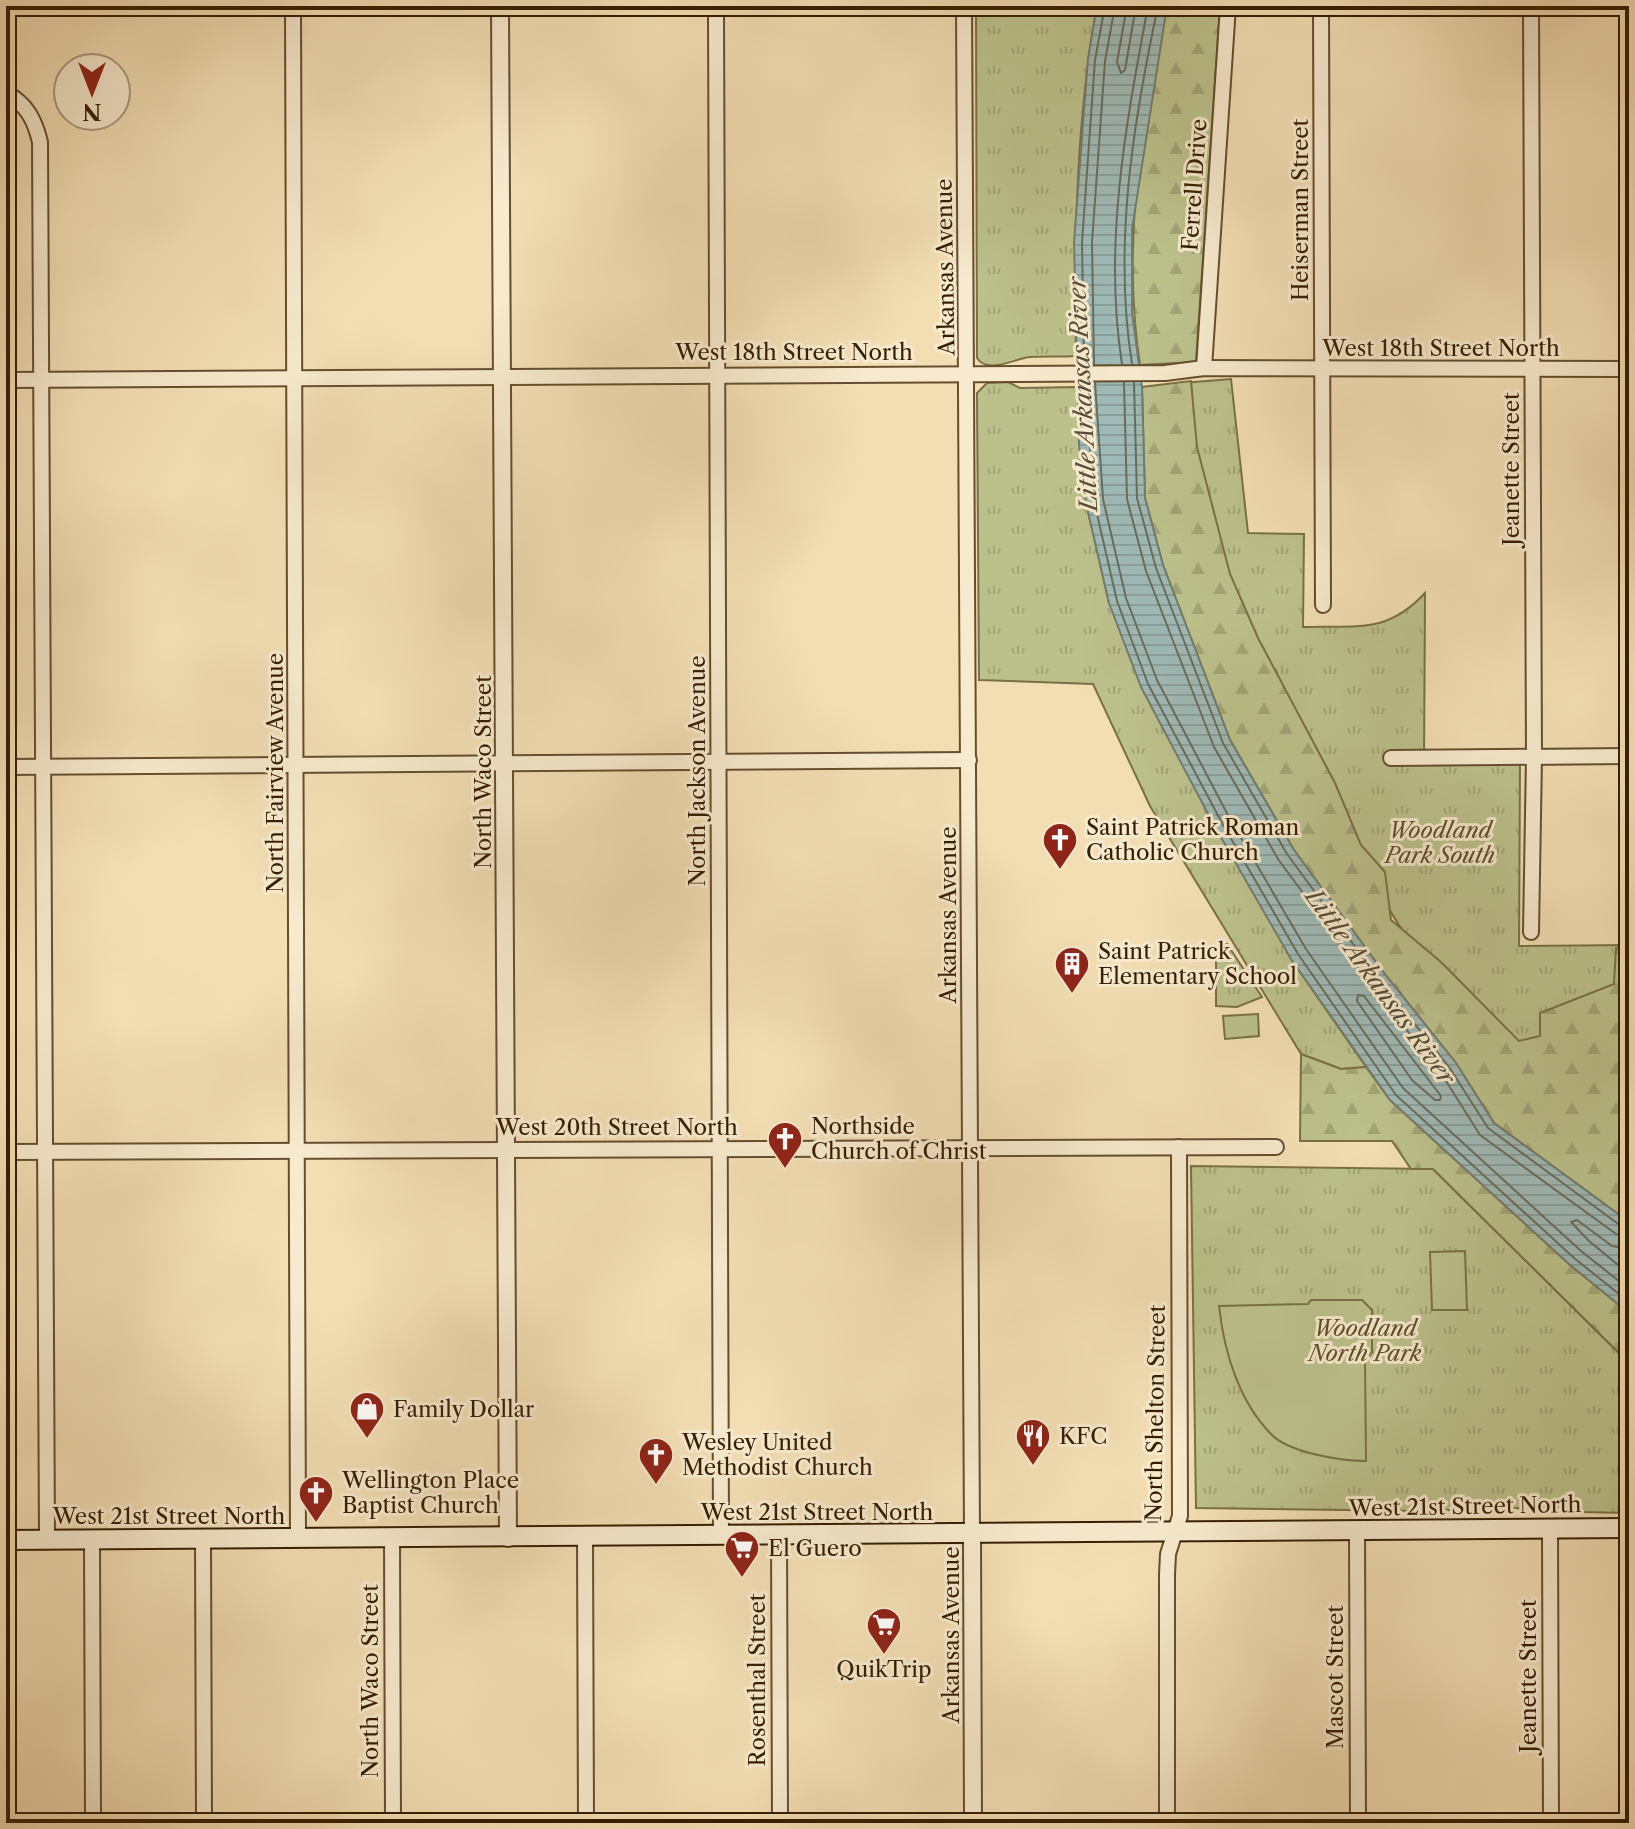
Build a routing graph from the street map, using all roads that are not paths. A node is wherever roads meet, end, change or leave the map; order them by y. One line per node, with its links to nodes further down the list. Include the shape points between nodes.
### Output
1 (293, 6): 16 (street, North Fairview Avenue)
2 (500, 6): 15 (street, North Waco Street)
3 (716, 6): 14 (street, North Jackson Avenue)
4 (964, 6): 13 (street, Arkansas Avenue)
5 (1228, 6): 9 (street, Ferrell Drive)
6 (1321, 6): 11 (street, Heiserman Street)
7 (1531, 6): 12 (street, Jeanette Street)
8 (6, 93): 18 (street, via 27,109 40,142)
9 (1204, 368): 11 (street, West 18th Street North); 13 (street, West 18th Street North, via 1165,373)
10 (1629, 369): 12 (street, West 18th Street North)
11 (1322, 370): 12 (street, West 18th Street North); 19 (street, Heiserman Street)
12 (1532, 370): 21 (street, Jeanette Street)
13 (968, 373): 14 (street, West 18th Street North); 23 (street, Arkansas Avenue)
14 (718, 375): 15 (street, West 18th Street North); 24 (street, North Jackson Avenue)
15 (504, 376): 16 (street, West 18th Street North); 25 (street, North Waco Street)
16 (296, 378): 18 (street, West 18th Street North); 26 (street, North Fairview Avenue)
17 (6, 380): 18 (street, West 18th Street North)
18 (41, 380): 28 (street)
19 (1323, 605)
20 (1629, 756): 21 (street)
21 (1534, 757): 22 (street); 29 (street, Jeanette Street)
22 (1391, 758)
23 (969, 760): 24 (street); 32 (street, Arkansas Avenue)
24 (719, 763): 25 (street); 33 (street, North Jackson Avenue)
25 (506, 764): 26 (street); 35 (street, North Waco Street)
26 (296, 765): 28 (street); 34 (street, North Fairview Avenue)
27 (6, 767): 28 (street)
28 (43, 767): 37 (street)
29 (1531, 932)
30 (1179, 1147): 31 (street, West 20th Street North); 32 (street, West 20th Street North); 41 (street, North Shelton Street, via 1180,1516)
31 (1276, 1147)
32 (971, 1148): 33 (street, West 20th Street North); 42 (street, Arkansas Avenue)
33 (720, 1149): 35 (street, West 20th Street North); 43 (street, North Jackson Avenue)
34 (298, 1150): 35 (street, West 20th Street North); 37 (street, West 20th Street North); 47 (street, North Fairview Avenue)
35 (505, 1150): 45 (street, North Waco Street)
36 (6, 1152): 37 (street, West 20th Street North)
37 (45, 1152): 50 (street)
38 (1629, 1528): 39 (main road, West 21st Street North)
39 (1550, 1530): 40 (main road, West 21st Street North); 61 (street, Jeanette Street)
40 (1357, 1531): 41 (main road, West 21st Street North); 60 (street, Mascot Street)
41 (1175, 1533): 42 (main road, West 21st Street North); 59 (street, North Shelton Street, via 1167,1575)
42 (972, 1534): 44 (main road, West 21st Street North); 58 (street, Arkansas Avenue)
43 (721, 1536): 44 (main road, West 21st Street North); 46 (main road, West 21st Street North)
44 (779, 1536): 57 (street, Rosenthal Street)
45 (508, 1538): 46 (main road, West 21st Street North); 48 (main road, West 21st Street North)
46 (585, 1538): 56 (street)
47 (298, 1539): 48 (main road, West 21st Street North); 52 (main road, West 21st Street North)
48 (392, 1539): 55 (street, North Waco Street)
49 (6, 1540): 50 (main road, West 21st Street North)
50 (47, 1540): 51 (main road, West 21st Street North)
51 (92, 1540): 52 (main road, West 21st Street North); 53 (street)
52 (203, 1540): 54 (street)
53 (93, 1823)
54 (204, 1823)
55 (393, 1823)
56 (586, 1823)
57 (780, 1823)
58 (973, 1823)
59 (1167, 1823)
60 (1358, 1823)
61 (1551, 1823)

